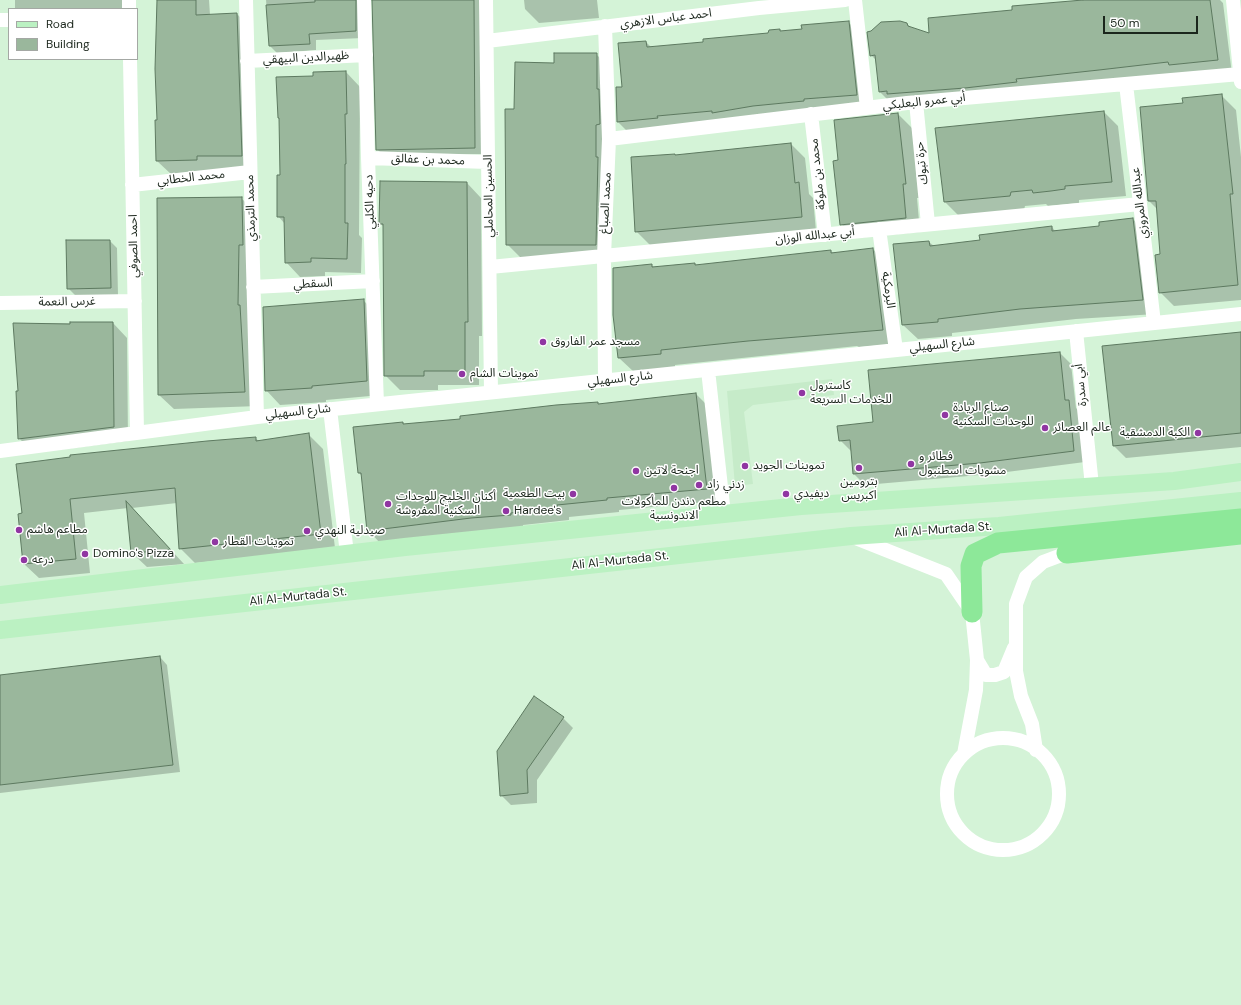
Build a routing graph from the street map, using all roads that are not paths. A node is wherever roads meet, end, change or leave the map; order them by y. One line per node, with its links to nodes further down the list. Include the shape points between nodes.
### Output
1 (246, 0): 12 (street, محمد الترمذي)
2 (364, 0): 10 (street, دحيه الكلبي)
3 (486, 0): 9 (street, الحسين المحاملي)
4 (845, 0): 7 (street, احمد عباس الازهري)
5 (855, 0): 16 (street)
6 (1232, 0): 13 (street)
7 (759, 4): 8 (street, احمد عباس الازهري)
8 (605, 26): 9 (street, احمد عباس الازهري); 18 (street, محمد الصباغ)
9 (487, 41): 20 (street, الحسين المحاملي)
10 (366, 56): 12 (street, ظهيرالدين البيهقي); 19 (street, دحيه الكلبي)
11 (130, 60): 22 (street, احمد الصوفي)
12 (247, 61): 21 (street, محمد الترمذي)
13 (1241, 78): 14 (street, أبي عمرو البعلبكي)
14 (1126, 84): 15 (street, أبي عمرو البعلبكي); 23 (street, عبدالله المروزي)
15 (916, 102): 16 (street, أبي عمرو البعلبكي); 24 (street, حرة تبوك)
16 (867, 108): 17 (street, أبي عمرو البعلبكي)
17 (811, 114): 18 (street, أبي عمرو البعلبكي); 26 (street, محمد بن ملوكة)
18 (610, 139): 27 (street, محمد الصباغ)
19 (368, 158): 20 (street, محمد بن عفالق); 29 (street, دحيه الكلبي)
20 (488, 162): 28 (street, الحسين المحاملي)
21 (250, 172): 22 (street, محمد الخطابي); 30 (street, محمد الترمذي)
22 (132, 185): 31 (street, احمد الصوفي)
23 (1140, 204): 24 (street, أبي عبدالله الوزان); 34 (street, عبدالله المروزي)
24 (928, 224): 25 (street, أبي عبدالله الوزان)
25 (879, 229): 26 (street, أبي عبدالله الوزان); 36 (street, البرمكية)
26 (825, 235): 27 (street, أبي عبدالله الوزان)
27 (604, 256): 28 (street, أبي عبدالله الوزان); 38 (street, محمد الصباغ)
28 (490, 267): 39 (street, الحسين المحاملي)
29 (373, 281): 30 (street, السقطي); 40 (street, دحيه الكلبي)
30 (253, 287): 42 (street, محمد الترمذي)
31 (135, 301): 32 (street, غرس النعمة); 43 (street, احمد الصوفي)
32 (0, 303)
33 (1241, 314): 34 (street, شارع السهيلي)
34 (1154, 323): 35 (street, شارع السهيلي)
35 (1076, 331): 36 (street, شارع السهيلي); 46 (street, أبي سدرة)
36 (896, 350): 37 (street, شارع السهيلي)
37 (708, 370): 38 (street, شارع السهيلي); 48 (street)
38 (605, 380): 39 (street, شارع السهيلي)
39 (491, 392): 40 (street, شارع السهيلي)
40 (377, 404): 41 (street, شارع السهيلي)
41 (330, 409): 42 (street, شارع السهيلي); 53 (street)
42 (257, 417): 43 (street, شارع السهيلي)
43 (137, 432): 44 (street, شارع السهيلي)
44 (0, 451)
45 (1241, 472): 46 (main road, via 1174,481)
46 (1092, 486): 48 (main road, via 809,505)
47 (1241, 501): 51 (main road, Ali Al-Murtada St., via 999,526)
48 (724, 514): 53 (main road)
49 (1241, 519): 55 (highway, via 998,543 975,554 971,566)
50 (1241, 534): 52 (highway)
51 (851, 536): 55 (street, via 946,574); 56 (main road, Ali Al-Murtada St.)
52 (1067, 553): 57 (street, via 1044,562 1026,577 1016,604)
53 (347, 554): 54 (main road)
54 (0, 595)
55 (972, 612): 58 (street)
56 (0, 630)
57 (1016, 643): 58 (street, via 1004,672 995,676 986,675); 59 (street, via 1016,671 1020,696 1032,724)
58 (977, 660): 60 (street, via 976,690)
59 (1036, 750): 60 (street, via 1029,744 1007,738 983,741); 60 (street, via 1047,759 1058,780 1059,804 1050,826 1034,842 1012,850 988,849 968,838 953,820 947,797 951,774)
60 (964, 754)

